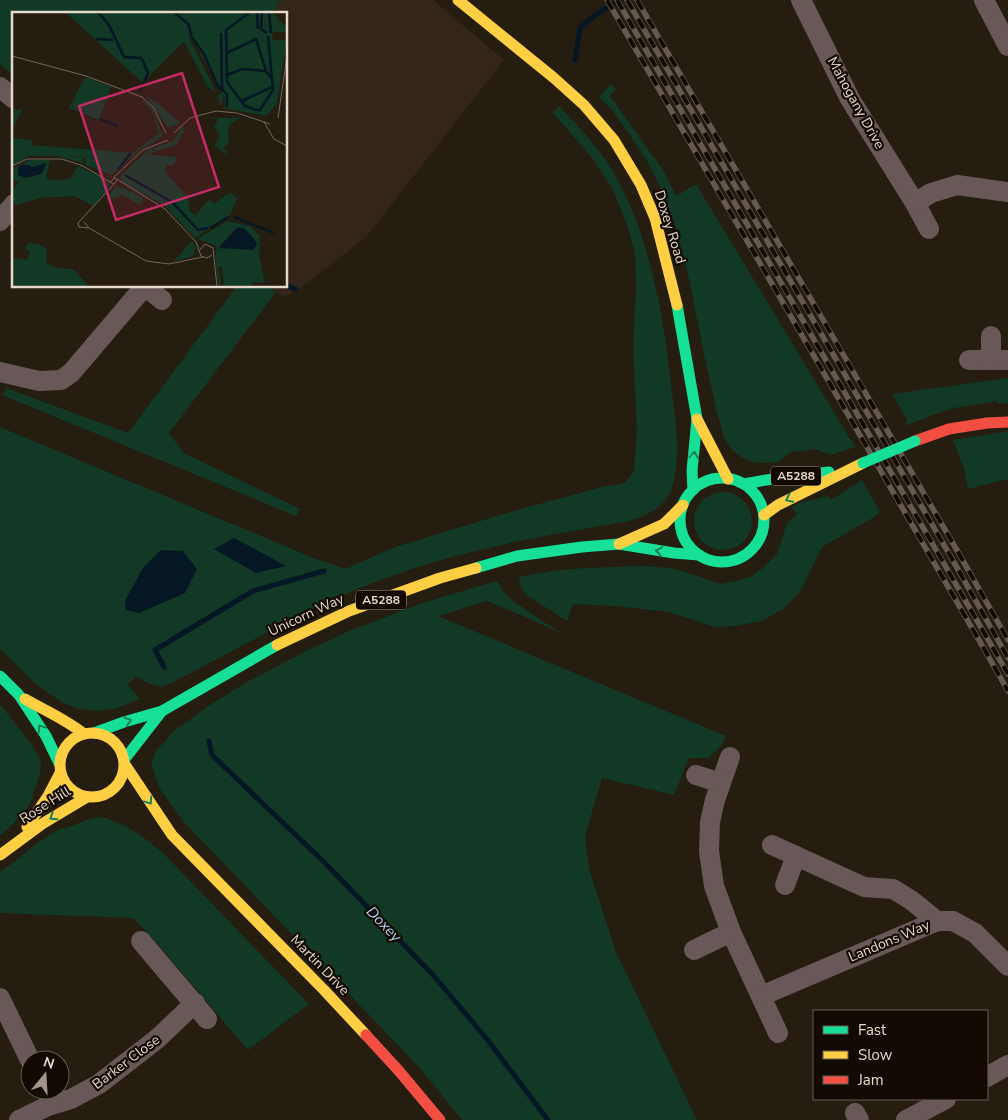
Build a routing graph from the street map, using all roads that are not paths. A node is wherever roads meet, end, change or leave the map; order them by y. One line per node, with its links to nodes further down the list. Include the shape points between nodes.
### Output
1 (458, 0): 19 (main road, Doxey Road, via 584,105 614,140 641,185 654,218 677,306)
2 (801, 0): 8 (street, Mahogany Drive, via 850,99)
3 (984, 0): 4 (street)
4 (1008, 46)
5 (0, 87): 6 (street)
6 (12, 97)
7 (1008, 192): 8 (street, via 957,186 931,193)
8 (915, 203): 11 (street, Mahogany Drive)
9 (12, 206): 10 (street)
10 (0, 221)
11 (929, 229)
12 (143, 288): 18 (street, via 71,373 61,380 39,381)
13 (147, 288): 14 (street)
14 (162, 300)
15 (991, 336): 17 (street)
16 (969, 360): 17 (street)
17 (999, 360)
18 (0, 372)
19 (697, 419): 22 (main road, Doxey Road); 24 (main road, Doxey Road, one-way to 19)
20 (1008, 422): 21 (main road, A5288, bridge, via 950,429)
21 (848, 470): 23 (main road, A5288); 26 (main road, A5288, one-way to 26)
22 (728, 478): 23 (main road, A5288); 24 (main road, via 703,483)
23 (744, 484): 26 (main road, A5288, via 758,497)
24 (693, 490): 25 (main road, A5288)
25 (683, 505): 27 (main road, Unicorn Way / A5288, via 664,524); 28 (main road, via 682,533)
26 (764, 515): 28 (main road, A5288, via 764,529 750,552 725,562)
27 (619, 544): 28 (main road, Unicorn Way / A5288, one-way to 27); 31 (main road, Unicorn Way / A5288, via 517,556 440,578 349,611 274,646)
28 (699, 555)
29 (0, 676): 30 (main road)
30 (19, 696): 32 (main road); 35 (main road, one-way to 30, via 46,736)
31 (162, 711): 32 (main road, Unicorn Way / A5288, one-way to 31); 34 (main road, Unicorn Way / A5288)
32 (89, 733): 34 (main road, via 104,735 117,743); 35 (main road, A5288, via 72,739 63,750)
33 (730, 757): 37 (street)
34 (125, 763): 38 (main road, A5288, via 123,779); 42 (main road, Martin Drive, one-way to 42)
35 (60, 768): 39 (main road, via 66,785); 43 (main road, Rose Hill, via 48,796)
36 (696, 775): 37 (street)
37 (721, 783): 49 (street, via 710,822 709,851 714,886)
38 (105, 795): 39 (main road); 40 (main road)
39 (87, 797): 43 (main road, Rose Hill, one-way to 43)
40 (121, 802)
41 (150, 820): 42 (main road, Martin Drive)
42 (172, 835): 65 (main road, Martin Drive, via 330,996)
43 (20, 839): 45 (main road, Rose Hill)
44 (772, 844): 46 (street)
45 (0, 855)
46 (796, 856): 47 (street); 48 (street, via 864,887 893,889)
47 (785, 885)
48 (937, 921): 52 (street, Landons Way, via 953,921 975,933); 53 (street, Landons Way)
49 (731, 932): 51 (street); 53 (street)
50 (141, 941): 55 (street)
51 (694, 950)
52 (1008, 966)
53 (760, 996): 57 (street)
54 (0, 998): 58 (street)
55 (195, 1003): 56 (street); 62 (street, Barker Close, via 157,1039 99,1084)
56 (207, 1019)
57 (778, 1033)
58 (25, 1050)
59 (1008, 1065): 60 (street)
60 (988, 1076)
61 (43, 1100): 64 (street, Barker Close)
62 (70, 1100)
63 (944, 1100): 66 (street)
64 (19, 1120)
65 (440, 1120)
66 (906, 1120)

